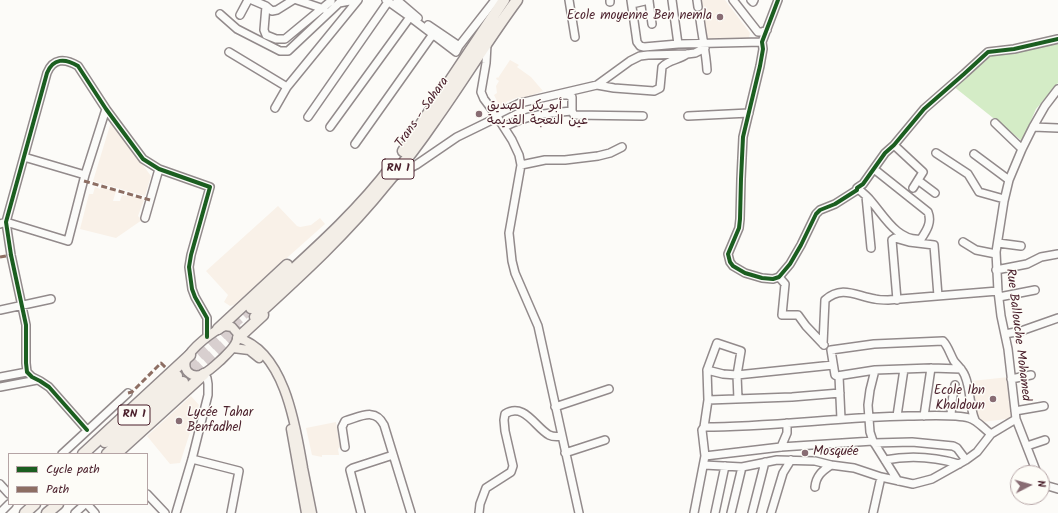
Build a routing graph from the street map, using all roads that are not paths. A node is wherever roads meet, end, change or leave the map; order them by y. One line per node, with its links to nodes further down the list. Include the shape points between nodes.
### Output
1 (248, 0): 26 (street)
2 (252, 0): 23 (street)
3 (293, 0): 23 (street, via 277,10 272,11)
4 (297, 0): 24 (street)
5 (323, 0): 19 (street)
6 (355, 0): 22 (street)
7 (358, 0): 43 (street)
8 (397, 0): 37 (street)
9 (495, 0): 37 (street)
10 (504, 0): 80 (highway, Trans - Sahara / RN 1, via 408,145)
11 (517, 0): 35 (highway, Trans - Sahara / RN 1)
12 (569, 0): 32 (street)
13 (649, 0): 21 (street); 29 (street)
14 (672, 0): 36 (street)
15 (733, 0): 30 (street, via 758,32)
16 (751, 0): 17 (street)
17 (754, 0)
18 (778, 0): 30 (street)
19 (331, 1): 22 (street); 24 (street)
20 (387, 1): 27 (street); 53 (street)
21 (631, 2): 36 (street, via 637,42 640,46)
22 (339, 3): 25 (street, via 288,51 280,52 237,29)
23 (266, 6): 24 (street, via 264,30 266,35 276,39 285,39)
24 (324, 9)
25 (220, 14)
26 (240, 15)
27 (410, 17): 31 (street); 55 (street)
28 (700, 19): 38 (street)
29 (652, 24)
30 (767, 30): 34 (street)
31 (432, 34): 37 (street, via 456,52); 59 (street)
32 (575, 37)
33 (1058, 39): 60 (street, via 988,52 924,110)
34 (762, 42): 38 (street); 49 (street, via 761,61)
35 (487, 44): 50 (street, via 481,92); 70 (highway, Trans - Sahara / RN 1, via 435,121)
36 (678, 44): 38 (street)
37 (459, 46)
38 (704, 46): 40 (street, via 695,53); 41 (street)
39 (229, 52): 43 (street)
40 (687, 54): 42 (street, via 634,58); 42 (street, via 662,67 658,90)
41 (707, 70)
42 (597, 85): 45 (street)
43 (287, 87): 46 (street)
44 (1058, 89): 57 (street, Rue Ballouche Mohamed)
45 (537, 98): 48 (street, via 570,95); 50 (street, via 520,103)
46 (275, 108)
47 (106, 109): 65 (street, via 78,66 72,62 56,62 50,66 47,73); 67 (street, via 143,159); 69 (street)
48 (572, 111): 51 (street, via 574,115); 56 (street, via 543,113 518,119)
49 (749, 113): 52 (street); 89 (street, via 743,143 739,228 728,257 733,266 745,273 768,279)
50 (497, 116): 56 (street); 70 (street, via 457,137 416,165)
51 (643, 116)
52 (688, 116)
53 (308, 117)
54 (995, 123): 62 (street)
55 (330, 127)
56 (504, 127): 66 (street, via 519,155)
57 (1033, 127): 58 (street); 62 (street, Rue Ballouche Mohamed)
58 (1058, 128)
59 (355, 144)
60 (894, 145): 68 (street); 72 (street, via 923,170)
61 (622, 147): 66 (street, via 598,156 545,160)
62 (1022, 149): 71 (street, Rue Ballouche Mohamed)
63 (936, 153): 77 (street, via 968,174 979,192)
64 (974, 154): 71 (street)
65 (24, 157): 69 (street); 79 (street)
66 (521, 166): 128 (street, via 510,225 510,245 515,273 538,326)
67 (159, 169): 78 (street); 100 (street, via 210,186 189,267 192,289 207,318)
68 (874, 169): 73 (street, via 864,184); 76 (street, via 928,212 930,219 921,239 907,238 899,233)
69 (86, 175): 79 (street, via 68,241)
70 (391, 178): 84 (highway, Trans - Sahara / RN 1)
71 (1009, 180): 77 (street, Rue Ballouche Mohamed)
72 (919, 181): 74 (street); 75 (street)
73 (857, 188): 76 (street); 89 (street, via 847,197 816,214 790,264)
74 (914, 188)
75 (935, 193)
76 (866, 196): 85 (street)
77 (1004, 199): 82 (street, Rue Ballouche Mohamed)
78 (145, 218)
79 (3, 223): 95 (street)
80 (340, 224): 84 (highway, Trans - Sahara / RN 1, via 253,313); 98 (highway, via 321,233)
81 (964, 242): 86 (street, via 976,250)
82 (998, 243): 83 (street); 86 (street, Rue Ballouche Mohamed)
83 (1021, 246)
84 (328, 248): 101 (highway, via 317,266)
85 (871, 248)
86 (996, 254): 88 (street, Rue Ballouche Mohamed)
87 (1058, 254): 88 (street)
88 (996, 270): 91 (street, Rue Ballouche Mohamed)
89 (779, 277): 102 (street, via 785,284 782,315 798,315)
90 (1035, 290): 91 (street)
91 (998, 294): 92 (street); 99 (street, Rue Ballouche Mohamed)
92 (938, 296): 94 (street); 94 (street, via 934,245 895,238 892,240)
93 (51, 299): 95 (street)
94 (897, 300): 102 (street, via 874,299 840,292 830,296 825,300)
95 (22, 305): 96 (street); 112 (street, via 26,325)
96 (0, 310)
97 (1058, 318): 99 (street)
98 (218, 329): 100 (main road); 101 (main road, via 232,327 236,330)
99 (1005, 334): 118 (street, Rue Ballouche Mohamed)
100 (207, 337): 105 (main road)
101 (238, 338): 103 (main road); 189 (main road, via 251,344 267,358 286,393 297,432)
102 (823, 344): 104 (street)
103 (233, 348): 113 (main road); 188 (main road, via 249,350 259,358 282,396 290,421)
104 (831, 350): 106 (street); 109 (street, via 874,344 943,341)
105 (190, 355): 113 (main road, via 186,370 193,376); 150 (highway)
106 (833, 365): 114 (street); 116 (street, via 835,374)
107 (931, 368): 108 (street); 109 (street); 131 (street)
108 (904, 369): 111 (street); 130 (street)
109 (961, 369): 136 (street, via 969,387)
110 (707, 370): 114 (street); 114 (street, via 718,343 741,351); 126 (street)
111 (875, 370): 116 (street); 133 (street, via 868,405)
112 (27, 372): 117 (street); 119 (street)
113 (204, 374): 145 (street, via 207,378 208,395); 153 (highway)
114 (737, 375): 125 (street)
115 (1031, 375): 118 (street)
116 (840, 376): 124 (street)
117 (0, 377)
118 (1011, 379): 129 (street, Rue Ballouche Mohamed)
119 (37, 380): 121 (street); 139 (street, via 48,387)
120 (955, 385): 132 (street)
121 (0, 388)
122 (609, 389): 128 (street)
123 (128, 393): 139 (street)
124 (840, 393): 125 (street); 134 (street)
125 (738, 399): 126 (street)
126 (708, 400): 138 (street)
127 (1044, 406): 129 (street)
128 (555, 407): 141 (street)
129 (1015, 411): 135 (street, Rue Ballouche Mohamed)
130 (897, 416): 131 (street); 133 (street)
131 (924, 416): 132 (street)
132 (951, 416): 136 (street)
133 (869, 417): 134 (street); 144 (street)
134 (841, 419): 137 (street)
135 (1016, 419): 140 (street); 146 (street, Rue Ballouche Mohamed)
136 (975, 420): 140 (street)
137 (788, 423): 138 (street); 148 (street, via 787,433)
138 (704, 427): 156 (street, via 702,434)
139 (87, 430): 149 (street)
140 (991, 434): 161 (street, via 977,452)
141 (562, 436): 154 (street); 192 (street, via 549,435 516,410 505,414 505,432 513,466 511,472 486,488)
142 (605, 440): 154 (street)
143 (1046, 440): 146 (street)
144 (873, 442): 148 (street); 160 (street); 161 (street, via 953,446)
145 (194, 446): 157 (street); 185 (street, via 188,457)
146 (1027, 446): 166 (street, Rue Ballouche Mohamed)
147 (345, 447): 155 (street, via 342,427 346,421 366,415 377,415 384,425)
148 (778, 447): 156 (street); 158 (street)
149 (63, 453)
150 (84, 453)
151 (92, 453): 152 (highway, RN 1, via 180,379)
152 (108, 453)
153 (117, 453)
154 (565, 453): 193 (street)
155 (393, 455): 190 (street, via 350,470); 191 (street)
156 (705, 456): 164 (street)
157 (192, 459): 186 (street); 187 (street, via 239,471)
158 (777, 460): 159 (street); 162 (street)
159 (791, 460): 165 (street); 198 (street, via 783,473)
160 (885, 460): 163 (street, via 917,457); 170 (street)
161 (966, 460): 163 (street)
162 (765, 462): 168 (street); 197 (street)
163 (959, 464): 170 (street, via 932,479 913,484)
164 (704, 465): 167 (street); 194 (street)
165 (831, 465): 169 (street); 172 (street, via 817,477)
166 (1034, 465)
167 (724, 466): 168 (street); 195 (street)
168 (742, 467): 196 (street)
169 (882, 476): 170 (street); 199 (street)
170 (898, 481)
171 (0, 484): 173 (street)
172 (815, 487)
173 (8, 493)
174 (148, 495): 184 (street)
175 (8, 505): 180 (street)
176 (53, 505): 181 (highway)
177 (57, 505): 181 (highway)
178 (85, 505): 182 (street)
179 (87, 505): 183 (street)
180 (0, 513)
181 (45, 513)
182 (75, 513)
183 (95, 513)
184 (165, 513)
185 (171, 513)
186 (176, 513)
187 (231, 513)
188 (306, 513)
189 (312, 513)
190 (361, 513)
191 (411, 513)
192 (479, 513)
193 (579, 513)
194 (694, 513)
195 (715, 513)
196 (731, 513)
197 (752, 513)
198 (771, 513)
199 (873, 513)

